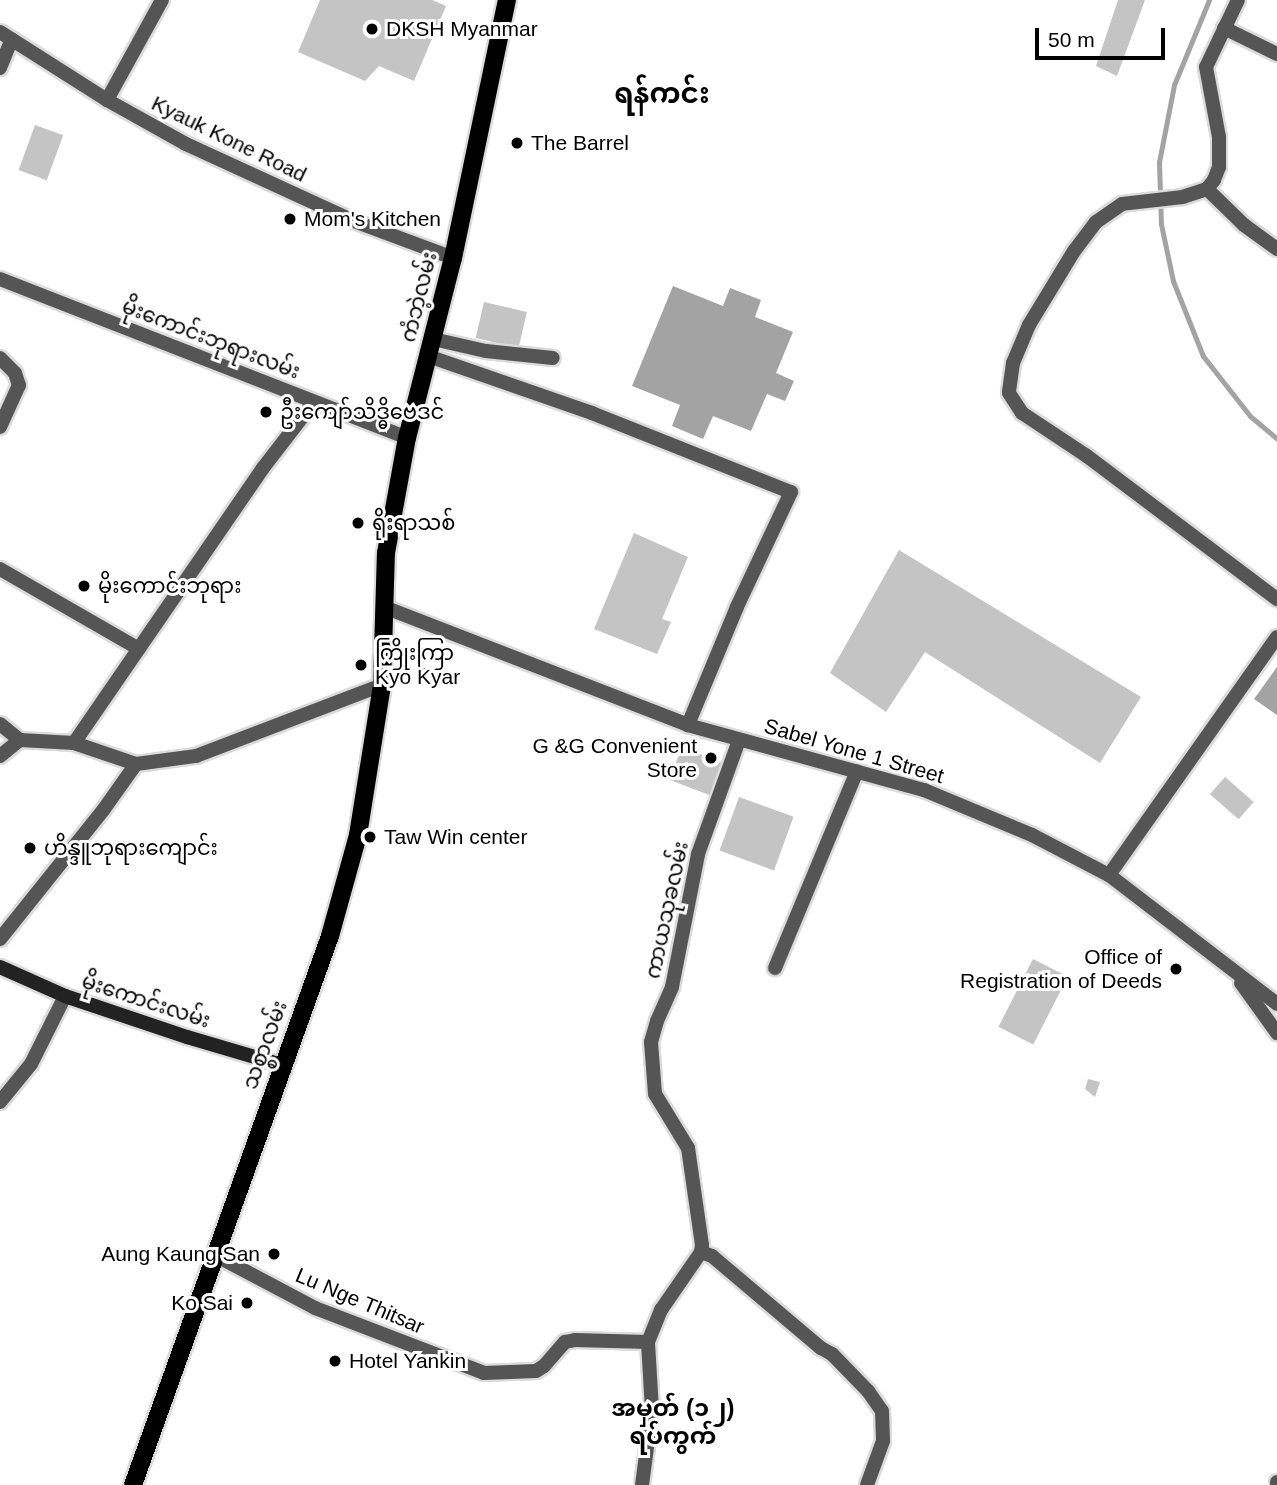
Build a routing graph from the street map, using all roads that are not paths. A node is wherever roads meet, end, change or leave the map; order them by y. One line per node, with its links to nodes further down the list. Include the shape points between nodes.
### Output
1 (162, 0): 8 (street)
2 (507, 0): 11 (main road, ကံဘဲ့လမ်း)
3 (1238, 0): 4 (street)
4 (1224, 28): 6 (street); 9 (street, via 1206,67 1219,136 1219,167)
5 (6, 36): 7 (street); 8 (street, Kyauk Kone Road)
6 (1277, 54)
7 (0, 68)
8 (107, 100): 11 (street, Kyauk Kone Road, via 186,144 351,220)
9 (1207, 188): 10 (street, via 1244,225); 20 (street, via 1183,197 1122,204 1096,222 1029,325 1013,363 1009,393 1022,413 1087,456)
10 (1277, 249)
11 (453, 258): 13 (main road, ကံဘဲ့လမ်း)
12 (0, 279): 16 (street, မိုးကောင်းဘုရားလမ်း)
13 (430, 347): 15 (street); 18 (main road, ကံဘဲ့လမ်း); 26 (street, via 791,492)
14 (0, 358): 17 (street, via 15,373 19,385)
15 (553, 358)
16 (314, 402): 18 (street, မိုးကောင်းဘုရားလမ်း); 23 (street)
17 (0, 427)
18 (407, 438): 21 (main road, ကံဘဲ့လမ်း, via 386,553)
19 (0, 569): 23 (street)
20 (1277, 599)
21 (384, 607): 24 (main road, သစ္စာလမ်း); 26 (street, Sabel Yone 1 Street)
22 (1277, 637): 33 (street)
23 (139, 649): 29 (street)
24 (382, 685): 31 (street, via 196,756); 41 (main road, သစ္စာလမ်း, via 358,835 330,936)
25 (0, 724): 27 (street)
26 (688, 725): 28 (street, Sabel Yone 1 Street)
27 (20, 740): 29 (street); 30 (street)
28 (739, 740): 32 (street, Sabel Yone 1 Street); 43 (street, ကာယသုခလမ်း, via 698,854 673,987 651,1042 655,1094 688,1148)
29 (74, 743): 31 (street)
30 (0, 757)
31 (135, 764): 34 (street)
32 (857, 771): 33 (street, Sabel Yone 1 Street, via 936,795 1032,835); 36 (street)
33 (1109, 875): 37 (street, Sabel Yone 1 Street)
34 (0, 939)
35 (0, 967): 38 (main road, မိုးကောင်းလမ်း)
36 (775, 968)
37 (1231, 969): 39 (street, Sabel Yone 1 Street); 40 (street)
38 (65, 996): 41 (main road, မိုးကောင်းလမ်း); 42 (street, via 31,1064)
39 (1277, 1004)
40 (1277, 1033)
41 (282, 1065): 44 (main road, သစ္စာလမ်း)
42 (0, 1102)
43 (701, 1252): 45 (street, via 661,1310); 48 (street, via 712,1256 832,1353 868,1391 882,1411 883,1441)
44 (215, 1255): 45 (street, Lu Nge Thitsar, via 315,1308 484,1373 536,1371 565,1342 575,1340); 46 (main road, သစ္စာလမ်း)
45 (648, 1342): 47 (street, via 652,1410)
46 (133, 1485)
47 (642, 1485)
48 (867, 1485)

